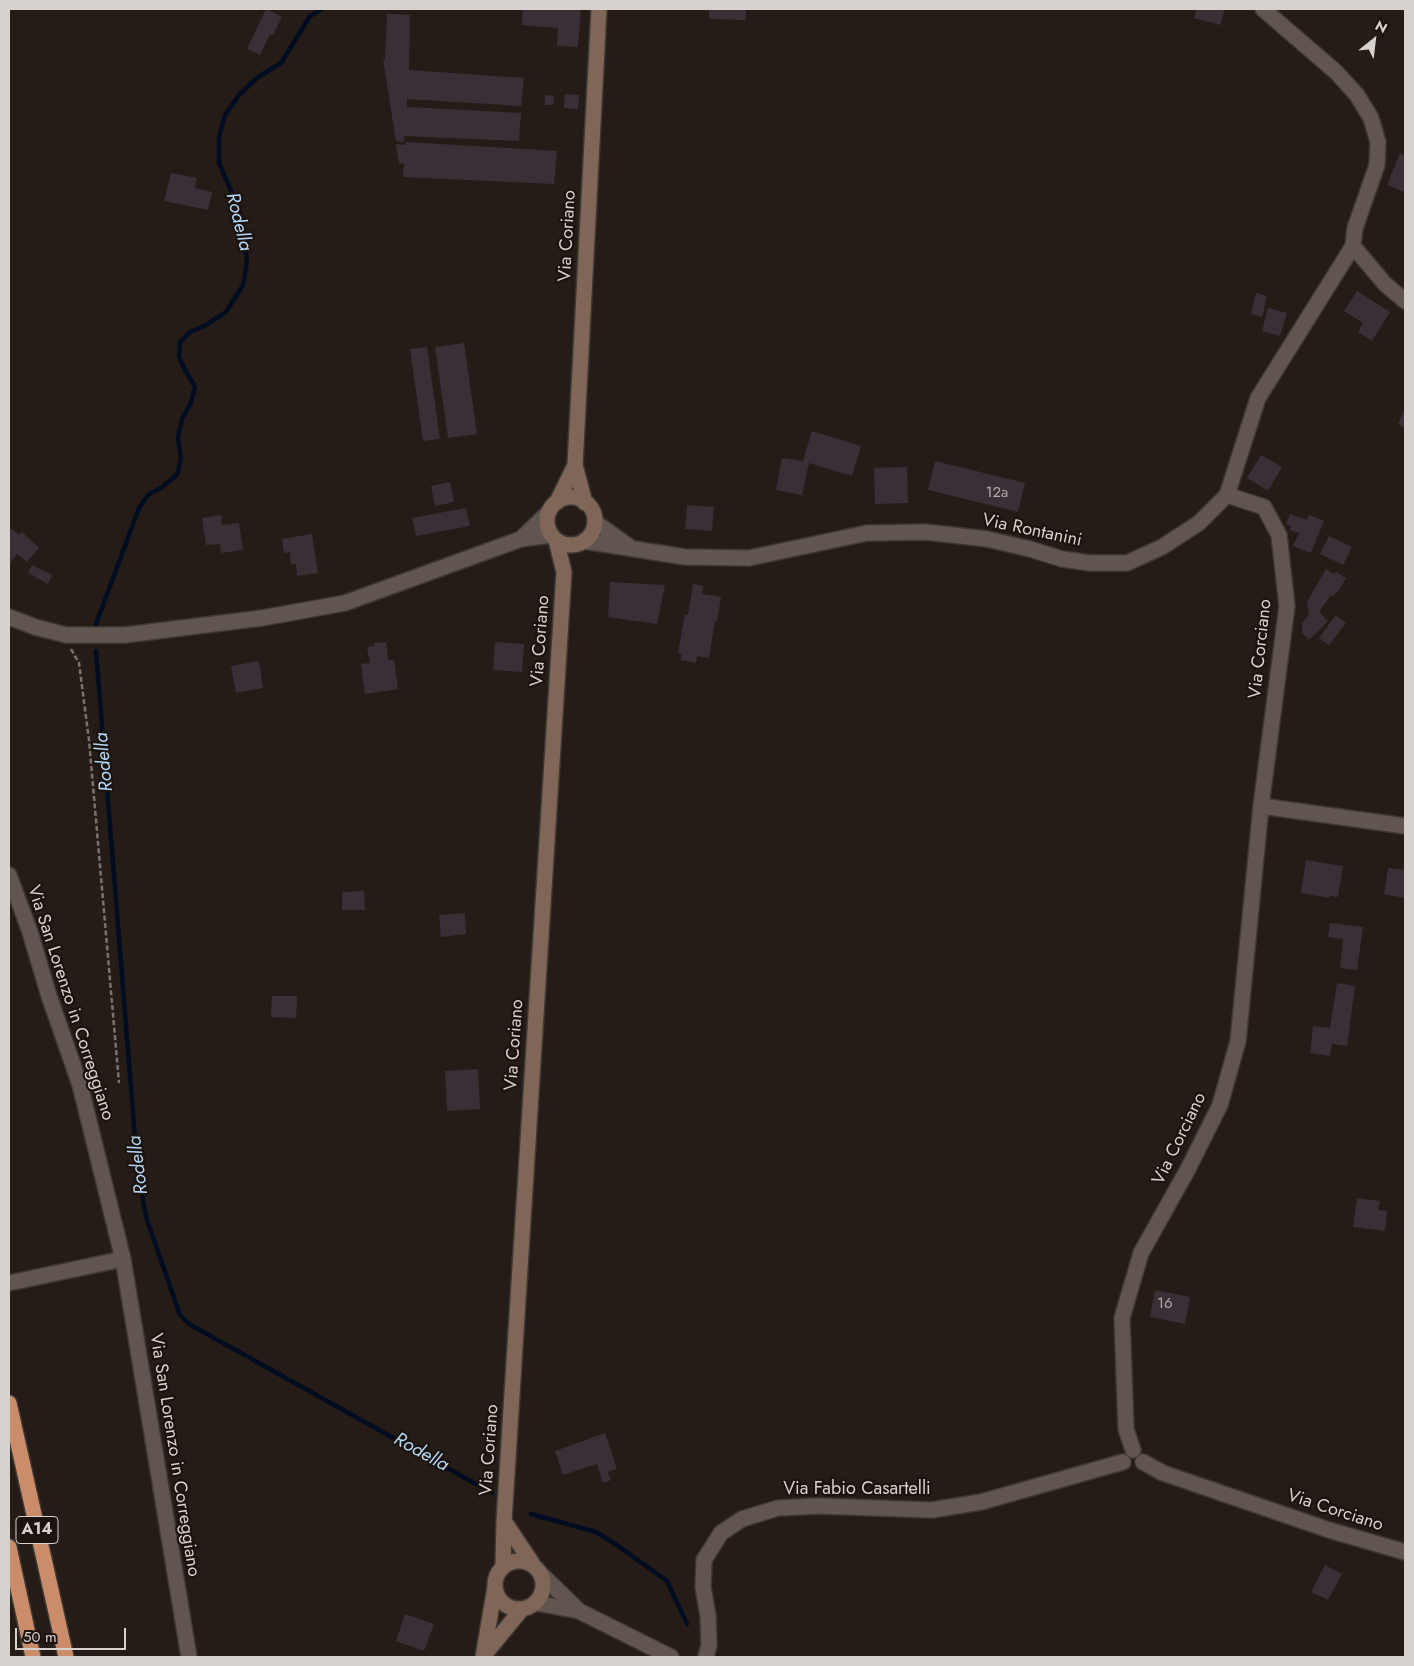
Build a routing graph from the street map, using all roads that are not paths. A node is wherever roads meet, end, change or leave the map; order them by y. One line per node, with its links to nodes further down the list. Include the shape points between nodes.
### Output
1 (599, 9): 5 (main road, Via Coriano)
2 (1263, 9): 3 (street, via 1336,72 1357,94 1371,118 1378,142 1377,165 1355,228)
3 (1353, 246): 4 (street); 6 (street, Via Rontanini, via 1258,398)
4 (1405, 301)
5 (575, 466): 7 (main road, Via Coriano); 8 (main road, Via Coriano)
6 (1228, 495): 13 (street, Via Rontanini, via 1199,523 1162,547 1126,563 1062,560 987,539 926,532 867,533 749,558 685,557); 16 (street, Via Corciano, via 1264,507 1279,536 1287,606)
7 (585, 503): 8 (main road, via 571,498); 9 (main road, via 594,515)
8 (553, 508): 10 (main road, via 547,521); 11 (street)
9 (594, 522): 12 (main road, via 590,536); 13 (street, Via Rontanini)
10 (554, 538): 11 (street); 12 (main road, via 563,544); 14 (main road, Via Coriano)
11 (522, 539): 15 (street, via 345,603 262,618 125,635 62,634)
12 (581, 543): 13 (street, Via Rontanini); 14 (main road, Via Coriano)
13 (634, 549)
14 (564, 572): 25 (main road, Via Coriano)
15 (9, 617)
16 (1261, 806): 17 (street); 22 (street, Via Corciano, via 1238,1041 1220,1105 1141,1253 1122,1318 1126,1430)
17 (1405, 826)
18 (9, 875): 19 (street, Via San Lorenzo in Correggiano, via 80,1085)
19 (123, 1259): 20 (street); 36 (street, Via San Lorenzo in Correggiano)
20 (9, 1283)
21 (9, 1403): 35 (highway, A14)
22 (1133, 1450): 23 (street, via 1125,1453); 24 (street, Via Corciano, via 1141,1454)
23 (1123, 1462): 24 (street, Via Corciano, via 1133,1470); 38 (street, Via Fabio Casartelli, via 981,1502 932,1510 794,1507 778,1508 742,1520 721,1533 704,1560 703,1587 709,1645)
24 (1142, 1462): 27 (street, Via Corciano, via 1164,1473 1329,1530)
25 (504, 1521): 28 (main road, Via Coriano); 29 (main road, Via Coriano)
26 (9, 1547): 34 (highway, A14)
27 (1405, 1552)
28 (502, 1566): 29 (main road, via 516,1560); 30 (main road)
29 (537, 1569): 31 (main road, via 544,1582 544,1590); 32 (street, Via Coriano)
30 (495, 1587): 31 (main road, via 507,1606); 33 (main road)
31 (529, 1606): 32 (street, Via Coriano); 33 (main road)
32 (579, 1611): 37 (street, Via Coriano)
33 (483, 1656)
34 (33, 1657)
35 (66, 1657)
36 (189, 1657)
37 (671, 1657)
38 (706, 1657)

